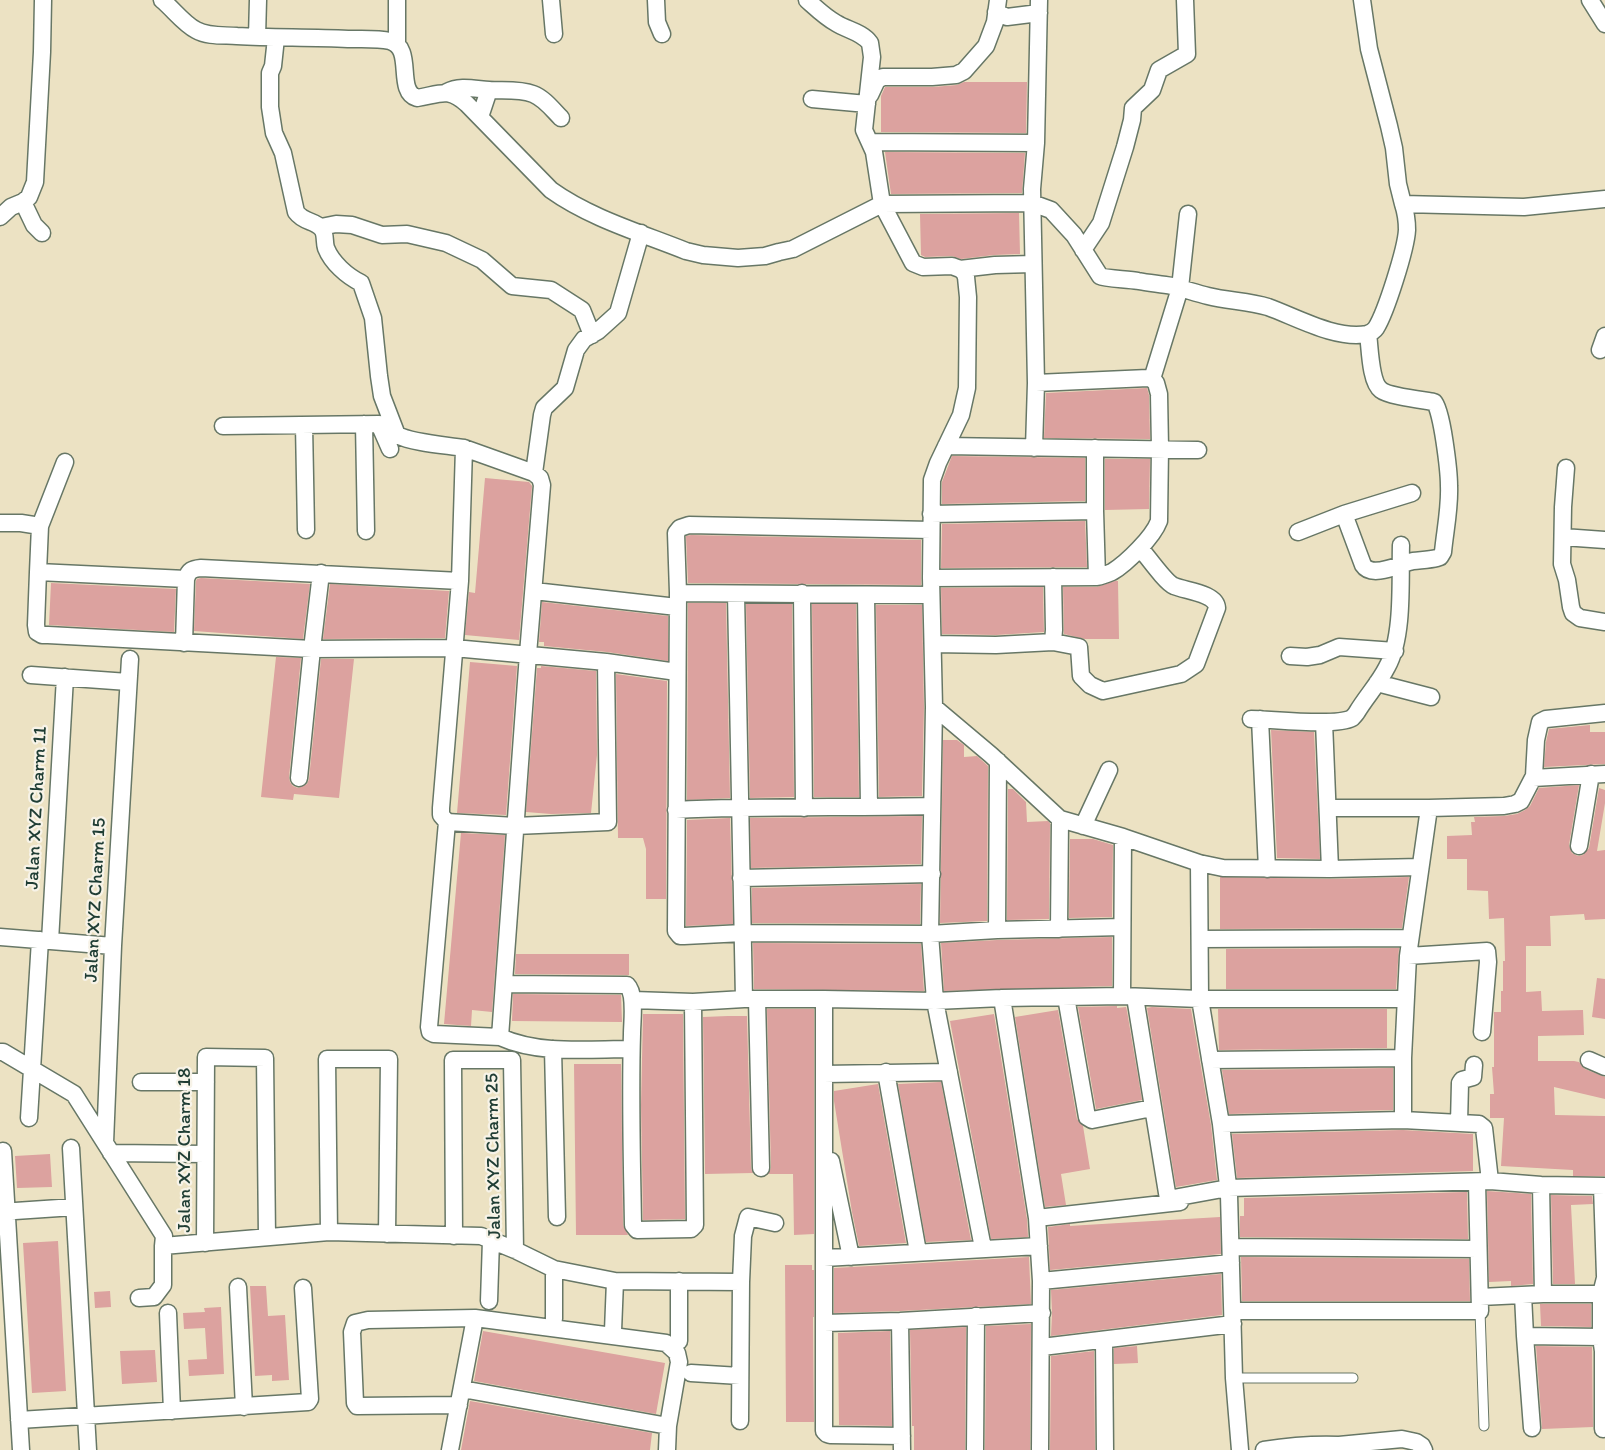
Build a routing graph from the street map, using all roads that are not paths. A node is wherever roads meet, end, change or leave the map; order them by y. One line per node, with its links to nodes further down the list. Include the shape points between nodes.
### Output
1 (43, 0): 28 (street, via 34,182)
2 (162, 0): 16 (street, via 195,30 208,35)
3 (258, 0): 16 (street)
4 (397, 0): 18 (street)
5 (551, 0): 14 (street)
6 (656, 0): 15 (street, via 657,22)
7 (807, 0): 22 (street, via 836,23 870,43 872,57)
8 (1185, 0): 37 (street, via 1187,54 1159,70 1152,90 1133,108 1125,147 1101,223)
9 (1362, 0): 31 (street, via 1369,49 1394,148)
10 (1590, 0): 13 (street)
11 (997, 6): 12 (street, via 1007,17); 22 (street, via 986,46 964,71 948,76 880,78 872,88)
12 (1039, 7): 26 (street)
13 (1605, 24)
14 (554, 34)
15 (662, 34)
16 (257, 37): 17 (street)
17 (276, 38): 18 (street, via 381,40); 34 (street, via 274,66 270,73 274,133 283,154 296,212 300,218)
18 (397, 44): 20 (street, via 412,97)
19 (488, 90): 20 (street, via 462,88); 23 (street); 24 (street, via 535,94)
20 (447, 92): 23 (street, via 459,97)
21 (812, 99): 22 (street)
22 (867, 104): 25 (street, via 864,130)
23 (480, 117): 35 (street, via 551,190 583,210)
24 (561, 118)
25 (870, 142): 26 (street); 30 (street)
26 (1036, 143): 29 (street)
27 (1605, 199): 31 (street, via 1524,207)
28 (24, 202): 33 (street, via 10,207); 36 (street, via 34,225)
29 (1032, 203): 30 (street); 37 (street, via 1051,210); 38 (street)
30 (882, 204): 35 (street, via 793,249 764,256 703,255); 39 (street, via 913,263 923,267 952,266)
31 (1403, 204): 41 (street, via 1407,232 1402,254 1378,323)
32 (1188, 214): 40 (street)
33 (0, 217)
34 (321, 227): 42 (street, via 352,225 382,235 407,234 446,243 482,260 512,286 551,290 582,310); 48 (street, via 330,256 349,277 361,283 373,318 382,396 397,435)
35 (641, 233): 42 (street, via 618,313)
36 (42, 234)
37 (1083, 250): 40 (street, via 1103,278 1123,278)
38 (1033, 264): 39 (street); 44 (street)
39 (960, 269): 49 (street, via 966,277 968,297 967,388 961,415)
40 (1180, 288): 41 (street, via 1266,307 1332,332); 43 (street)
41 (1368, 334): 73 (street, via 1377,386 1385,393 1434,402 1441,421 1449,486 1443,552 1437,558)
42 (592, 335): 59 (street, via 584,339 576,350 565,388 544,408)
43 (1152, 379): 44 (street); 54 (street, via 1159,394)
44 (1036, 383): 52 (street)
45 (364, 424): 46 (street); 50 (street, via 379,424); 55 (street)
46 (304, 425): 47 (street); 66 (street)
47 (223, 426)
48 (437, 444): 50 (street); 51 (street)
49 (946, 446): 52 (street); 63 (street, via 932,480)
50 (390, 448): 55 (street)
51 (464, 448): 59 (street); 80 (street)
52 (1034, 448): 53 (street)
53 (1095, 448): 54 (street); 61 (street)
54 (1160, 448): 56 (street); 72 (street, via 1159,521)
55 (365, 449): 67 (street)
56 (1198, 450)
57 (65, 462): 65 (street)
58 (1566, 468): 69 (street)
59 (534, 473): 81 (street, via 542,485)
60 (1412, 493): 62 (street)
61 (1095, 511): 63 (street); 78 (street)
62 (1344, 514): 68 (street); 73 (street, via 1365,569 1382,571)
63 (931, 522): 77 (street); 86 (street, via 683,526 676,533)
64 (0, 523): 65 (street)
65 (40, 526): 74 (street)
66 (306, 530)
67 (366, 531)
68 (1298, 532)
69 (1563, 537): 70 (street); 87 (street, via 1562,564 1573,613 1580,618)
70 (1605, 540)
71 (1401, 545): 73 (street)
72 (1140, 548): 78 (street, via 1112,572); 88 (street, via 1172,585 1210,597 1216,604 1196,664 1181,674 1103,690 1090,685 1081,676 1079,647)
73 (1400, 565): 93 (street)
74 (38, 572): 79 (street); 89 (street, via 36,625 37,632 42,635)
75 (321, 573): 79 (street, via 201,568 192,569); 80 (street); 92 (street)
76 (1053, 577): 77 (street); 78 (street); 88 (street)
77 (930, 578): 85 (street)
78 (1097, 578)
79 (186, 579): 89 (street)
80 (460, 581): 91 (street)
81 (534, 590): 86 (street); 94 (street)
82 (802, 593): 83 (street); 84 (street); 115 (street)
83 (736, 594): 86 (street); 113 (street)
84 (866, 595): 85 (street); 114 (street)
85 (931, 595): 90 (street)
86 (678, 600): 98 (street)
87 (1605, 622)
88 (1053, 642): 90 (street)
89 (184, 643): 92 (street)
90 (933, 644): 104 (street)
91 (454, 648): 92 (street); 94 (street); 120 (street, via 441,808 441,815)
92 (312, 649): 110 (street)
93 (1394, 651): 95 (street, via 1339,648 1320,655); 102 (street)
94 (528, 654): 97 (street); 121 (street)
95 (1290, 656)
96 (130, 659): 101 (street, Jalan XYZ Charm 15)
97 (606, 662): 98 (street); 121 (street, via 609,820 607,823)
98 (677, 672): 118 (street)
99 (31, 675): 100 (street)
100 (65, 677): 101 (street); 139 (street, Jalan XYZ Charm 11)
101 (128, 682): 140 (street, Jalan XYZ Charm 15)
102 (1376, 683): 103 (street); 106 (street, via 1352,717)
103 (1431, 696)
104 (934, 708): 107 (street); 112 (street)
105 (1605, 713): 111 (street, via 1546,718 1540,722)
106 (1324, 722): 116 (street); 128 (street, via 1255,719)
107 (998, 761): 119 (street); 133 (street)
108 (1110, 770): 122 (street)
109 (1598, 774): 111 (street); 124 (street)
110 (300, 778)
111 (1533, 778): 117 (street, via 1515,804)
112 (932, 806): 114 (street); 129 (street)
113 (740, 807): 115 (street); 118 (street); 130 (street)
114 (868, 807): 115 (street)
115 (804, 808)
116 (1328, 808): 117 (street); 127 (street)
117 (1429, 808): 126 (street)
118 (676, 810): 134 (street, via 676,932 680,936)
119 (1060, 819): 122 (street); 132 (street)
120 (447, 822): 121 (street); 154 (street, via 428,1027 434,1034)
121 (516, 826): 142 (street)
122 (1083, 826): 123 (street)
123 (1123, 837): 125 (street); 131 (street)
124 (1579, 846)
125 (1199, 862): 128 (street, via 1222,868); 138 (street)
126 (1420, 867): 127 (street); 137 (street)
127 (1330, 869): 128 (street)
128 (1267, 870)
129 (932, 874): 130 (street); 135 (street)
130 (741, 878): 134 (street)
131 (1122, 927): 132 (street); 143 (street)
132 (1059, 929): 133 (street)
133 (997, 930): 135 (street)
134 (743, 932): 135 (street); 146 (street)
135 (930, 934): 151 (street)
136 (0, 937): 139 (street)
137 (1410, 938): 138 (street); 141 (street)
138 (1200, 939): 148 (street)
139 (44, 940): 140 (street); 163 (street, Jalan XYZ Charm 11)
140 (113, 946): 176 (street, Jalan XYZ Charm 15)
141 (1408, 956): 149 (street); 153 (street, via 1487,951)
142 (504, 984): 150 (street, via 627,985); 154 (street)
143 (1129, 996): 144 (street); 148 (street); 169 (street)
144 (1066, 997): 145 (street); 169 (street, via 1087,1116 1092,1120)
145 (1002, 998): 151 (street); 187 (street)
146 (751, 999): 147 (street); 152 (street); 179 (street)
147 (824, 999): 151 (street); 166 (street)
148 (1200, 999): 149 (street); 159 (street)
149 (1406, 999): 158 (street)
150 (633, 1000): 152 (street); 156 (street)
151 (935, 1001): 165 (street)
152 (693, 1002): 156 (street, via 695,1225 692,1228 637,1230 633,1225)
153 (1482, 1032)
154 (500, 1036): 155 (street, via 518,1043)
155 (553, 1049): 156 (street); 186 (street)
156 (631, 1049)
157 (0, 1052): 163 (street)
158 (1403, 1058): 159 (street); 171 (street)
159 (1210, 1060): 173 (street)
160 (1589, 1060): 162 (street)
161 (1474, 1065): 172 (street, via 1473,1077 1460,1083)
162 (1605, 1066)
163 (32, 1069): 170 (street, Jalan XYZ Charm 11); 176 (street, via 74,1094)
164 (886, 1072): 165 (street); 166 (street); 200 (street)
165 (949, 1072): 197 (street)
166 (824, 1074): 174 (street)
167 (141, 1082): 168 (street)
168 (206, 1082): 178 (street, Jalan XYZ Charm 18); 192 (street, Jalan XYZ Charm 18, via 206,1057 265,1058)
169 (1152, 1108): 183 (street, via 1168,1199)
170 (29, 1118)
171 (1404, 1120): 172 (street); 173 (street)
172 (1459, 1123): 180 (street, via 1479,1124 1484,1128)
173 (1221, 1124): 183 (street)
174 (824, 1129): 202 (street); 203 (street)
175 (71, 1148): 184 (street)
176 (108, 1148): 178 (street); 195 (street, via 164,1236)
177 (4, 1152): 185 (street)
178 (205, 1154): 194 (street, Jalan XYZ Charm 18)
179 (761, 1168)
180 (1484, 1182): 181 (street); 183 (street); 198 (street)
181 (1541, 1185): 182 (street); 212 (street)
182 (1603, 1186): 209 (street)
183 (1228, 1192): 187 (street); 201 (street)
184 (74, 1207): 185 (street); 238 (street)
185 (3, 1212): 239 (street)
186 (557, 1217)
187 (1037, 1218): 196 (street)
188 (775, 1223): 208 (street, via 748,1217 743,1236)
189 (329, 1232): 190 (street); 190 (street, via 327,1058 389,1059); 192 (street)
190 (387, 1234): 191 (street)
191 (454, 1236): 193 (street, via 481,1236); 199 (street, Jalan XYZ Charm 25, via 453,1060 512,1060)
192 (267, 1237): 194 (street)
193 (491, 1240): 199 (street); 215 (street)
194 (205, 1243): 195 (street)
195 (163, 1246): 214 (street, via 163,1285 154,1297)
196 (1039, 1246): 197 (street); 206 (street)
197 (983, 1248): 200 (street)
198 (1478, 1248): 201 (street); 216 (street)
199 (515, 1250): 204 (street)
200 (918, 1252): 202 (street)
201 (1231, 1255): 206 (street); 221 (street)
202 (851, 1257): 203 (street)
203 (824, 1258): 224 (street)
204 (554, 1270): 205 (street); 222 (street)
205 (616, 1280): 207 (street); 225 (street)
206 (1042, 1281): 218 (street)
207 (679, 1282): 208 (street); 229 (street)
208 (740, 1282): 232 (street)
209 (1604, 1283): 212 (street); 227 (street)
210 (238, 1287): 236 (street)
211 (303, 1288): 236 (street, via 310,1400)
212 (1543, 1294): 213 (street)
213 (1523, 1296): 216 (street); 226 (street)
214 (138, 1298)
215 (489, 1301)
216 (1480, 1304): 221 (street); 242 (lane)
217 (168, 1313): 237 (street)
218 (1042, 1313): 219 (street); 230 (street)
219 (976, 1316): 223 (street); 252 (street)
220 (475, 1318): 235 (street); 235 (street, via 368,1320 356,1323 352,1332 357,1406); 241 (street, via 666,1343 677,1353 679,1362)
221 (1233, 1318): 228 (street); 233 (street)
222 (554, 1319)
223 (900, 1321): 224 (street); 245 (street)
224 (824, 1323): 245 (street, via 824,1431 830,1435)
225 (613, 1331)
226 (1525, 1336): 227 (street); 243 (street)
227 (1601, 1337): 244 (street)
228 (1104, 1340): 230 (street); 254 (street)
229 (679, 1341)
230 (1042, 1347): 253 (street)
231 (691, 1373): 232 (street)
232 (740, 1376): 240 (street)
233 (1234, 1378): 234 (lane); 255 (street)
234 (1354, 1378)
235 (461, 1397): 241 (street); 250 (street)
236 (244, 1407): 237 (street)
237 (172, 1411): 238 (street)
238 (86, 1416): 239 (street); 249 (street)
239 (19, 1420): 248 (street)
240 (740, 1421)
241 (668, 1426): 251 (street)
242 (1484, 1426)
243 (1532, 1428)
244 (1603, 1430)
245 (902, 1443)
246 (1316, 1447): 247 (street); 256 (street, via 1288,1446)
247 (1340, 1447): 257 (street, via 1402,1439 1416,1442)
248 (21, 1450)
249 (88, 1450)
250 (450, 1450)
251 (666, 1450)
252 (975, 1450)
253 (1040, 1450)
254 (1105, 1450)
255 (1240, 1450)
256 (1264, 1450)
257 (1424, 1450)

